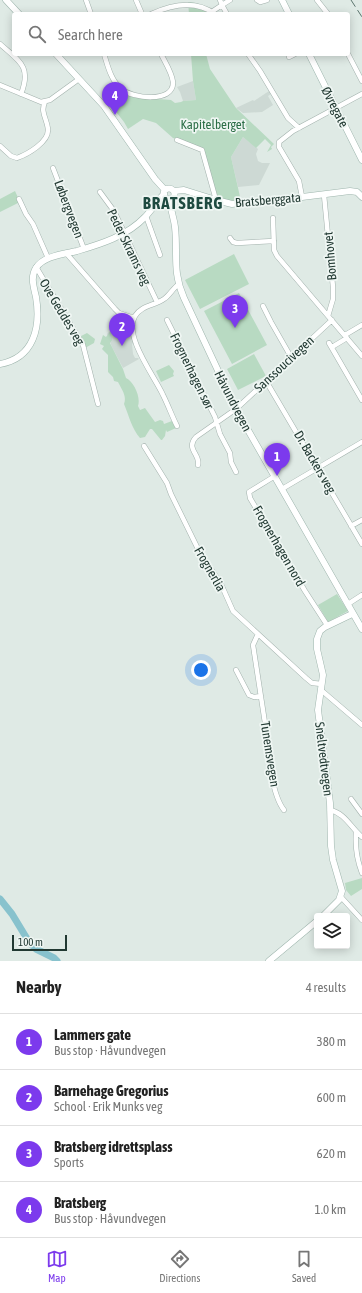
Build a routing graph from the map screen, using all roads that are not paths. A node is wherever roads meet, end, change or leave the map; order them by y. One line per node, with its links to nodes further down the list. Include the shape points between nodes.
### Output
1 (6, 0): 12 (main road)
2 (86, 0): 13 (street)
3 (136, 0): 14 (street)
4 (220, 0): 11 (street)
5 (230, 0): 11 (street)
6 (257, 0): 7 (street)
7 (267, 0)
8 (282, 0): 18 (main road)
9 (318, 0): 19 (street)
10 (174, 2): 15 (street); 16 (street, via 198,1)
11 (222, 5): 16 (street); 17 (street)
12 (17, 12)
13 (90, 12)
14 (141, 12)
15 (155, 12)
16 (214, 12)
17 (226, 12)
18 (288, 12)
19 (327, 12)
20 (0, 44): 21 (street)
21 (12, 55)
22 (14, 56): 32 (street, via 25,71 26,80)
23 (58, 56): 29 (main road)
24 (105, 56): 25 (street, via 114,82 125,92 151,97 165,95 172,86 172,77)
25 (162, 56)
26 (249, 56): 36 (street, via 288,118)
27 (310, 56): 35 (main road, Øvregate)
28 (349, 56): 30 (street)
29 (79, 80): 34 (street); 43 (main road, via 110,115)
30 (362, 81)
31 (0, 85): 32 (street)
32 (21, 94): 34 (street, via 37,102)
33 (362, 94): 35 (street)
34 (45, 102): 38 (street, via 43,111 48,130 44,141 17,158)
35 (336, 108): 36 (street); 39 (main road, Øvregate)
36 (299, 128): 45 (street, via 281,140 279,147 299,181)
37 (177, 140): 48 (street, via 202,150)
38 (0, 146)
39 (362, 160)
40 (53, 168): 54 (street, Løbergvegen)
41 (174, 191): 43 (main road, Bratsberggata, via 171,188); 43 (main road, Løbergvegen, via 174,196); 48 (main road, Bratsberggata, via 184,190)
42 (100, 192): 51 (street, Peder Skrams veg, via 114,211)
43 (166, 195): 49 (main road, Løbergvegen); 59 (main road, Håvundvegen, via 175,226 175,264)
44 (324, 195): 45 (main road, Bratsberggata); 46 (main road, Bratsberggata, via 353,191); 62 (street, Bomhovet, via 333,287 333,299)
45 (302, 197): 48 (main road, Bratsberggata, via 240,204)
46 (362, 197)
47 (19, 199): 57 (street)
48 (216, 200)
49 (146, 216): 51 (main road, Løbergvegen); 56 (street)
50 (273, 218): 53 (street)
51 (124, 233): 54 (main road, Løbergvegen); 60 (street, Peder Skrams veg)
52 (230, 238): 53 (street, via 237,243)
53 (274, 241): 62 (street, via 277,256)
54 (84, 249): 55 (main road, Løbergvegen)
55 (66, 253): 57 (main road, Løbergvegen); 63 (street, via 114,309)
56 (160, 255)
57 (48, 258): 58 (main road, Løbergvegen)
58 (36, 268): 70 (main road, via 33,276 37,313 33,338 22,356); 73 (street, Ove Geddes veg, via 83,345)
59 (179, 284): 60 (street); 74 (main road, Håvundvegen)
60 (157, 302): 63 (street, via 144,307)
61 (263, 306): 69 (street)
62 (328, 316): 65 (street)
63 (134, 318): 76 (street, via 132,326 137,346)
64 (167, 320): 75 (street, Frognerhagen sør)
65 (332, 320): 67 (street); 69 (street, Sanssoucivegen)
66 (362, 325): 67 (street)
67 (346, 336): 68 (street); 72 (street, via 330,345)
68 (362, 356)
69 (291, 357): 71 (street, Sanssoucivegen)
70 (0, 364)
71 (266, 381): 74 (street, Sanssoucivegen); 80 (street, Dr. Backers veg)
72 (362, 400)
73 (98, 404)
74 (236, 409): 75 (street, Sanssoucivegen); 82 (main road, Håvundvegen)
75 (217, 423): 79 (street, Sanssoucivegen, via 193,440 192,449); 81 (street)
76 (177, 426)
77 (362, 442): 80 (street)
78 (144, 446): 92 (street, Frognerlia, via 167,483 199,551 222,584 233,612)
79 (198, 465)
80 (318, 468): 83 (street); 85 (street, Dr. Backers veg)
81 (236, 472)
82 (275, 476): 83 (main road, Håvundvegen); 90 (street, Frognerhagen nord, via 249,492 250,498)
83 (282, 489): 88 (main road, Håvundvegen)
84 (362, 520): 85 (street)
85 (351, 526): 86 (street, Dr. Backers veg)
86 (362, 544)
87 (362, 595): 88 (street)
88 (348, 604): 89 (main road, Håvundvegen)
89 (352, 614): 90 (main road); 91 (main road, Håvundvegen)
90 (327, 625): 94 (main road, Sneltvedtvegen, via 320,631 317,639 322,670)
91 (362, 629)
92 (258, 634): 94 (street, Frognerlia, via 306,678); 95 (street, Tunemsvegen, via 253,644)
93 (236, 670): 95 (street, via 249,695)
94 (321, 687): 96 (street, Frognerlia); 99 (main road, Sneltvedtvegen, via 318,710)
95 (261, 696): 98 (street, Tunemsvegen, via 268,756 277,798)
96 (362, 725)
97 (351, 799): 100 (street)
98 (284, 810)
99 (330, 810): 101 (street, via 340,813); 104 (main road, Sneltvedtvegen, via 331,846 342,885)
100 (362, 814)
101 (356, 832): 102 (street); 103 (street, via 358,864)
102 (362, 837)
103 (362, 873)
104 (341, 898): 105 (main road); 106 (street)
105 (326, 913)
106 (362, 920)
107 (314, 924): 108 (main road)
108 (269, 961)

